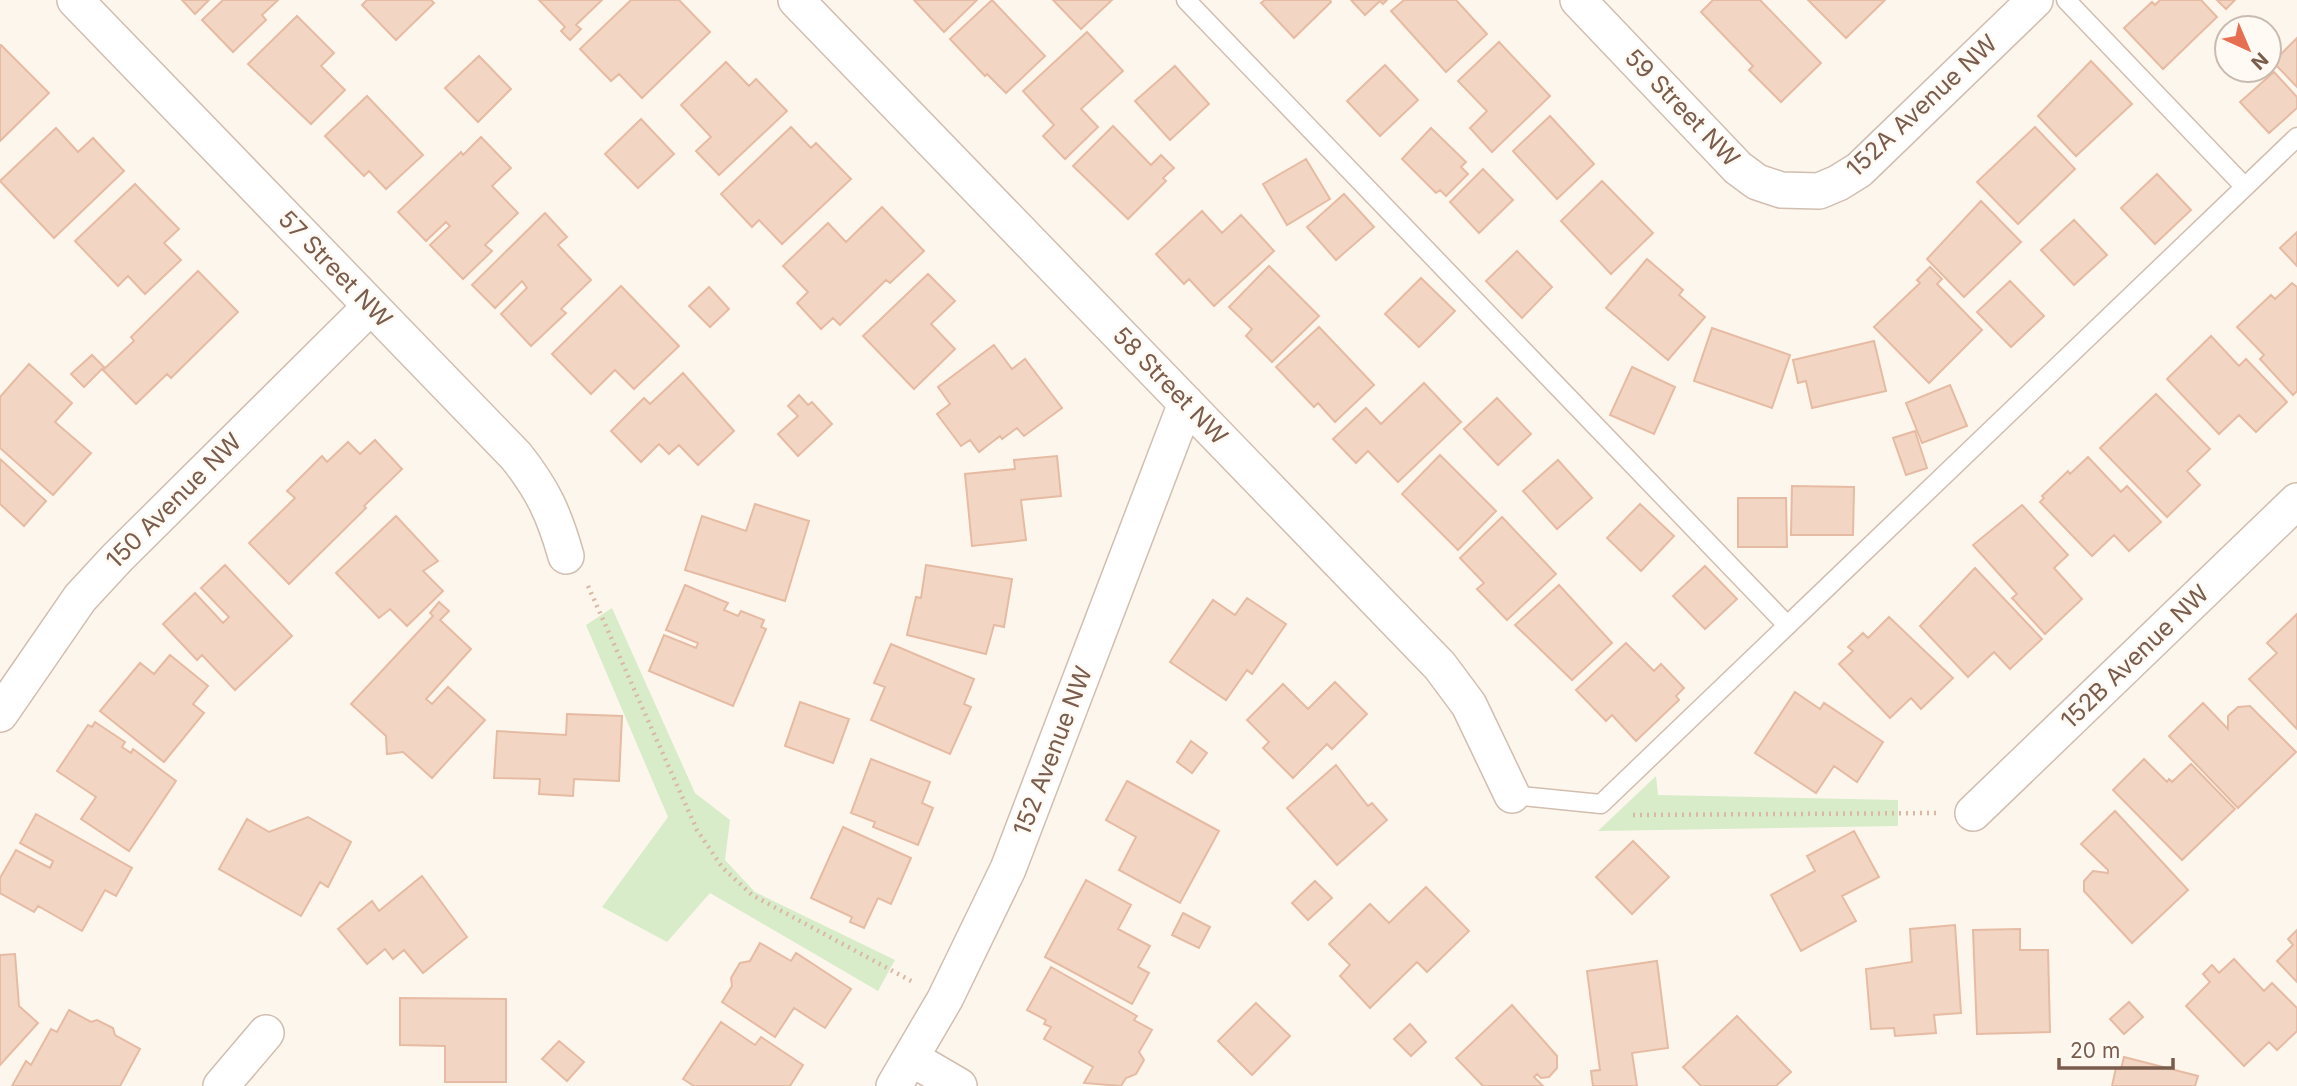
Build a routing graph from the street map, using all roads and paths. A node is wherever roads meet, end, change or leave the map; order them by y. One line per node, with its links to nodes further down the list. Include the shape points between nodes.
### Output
1 (75, 0): 10 (street, 57 Street NW)
2 (796, 0): 11 (street, 58 Street NW)
3 (1186, 0): 14 (lane)
4 (1578, 0): 9 (street, 59 Street NW, via 1738,168 1757,182)
5 (2035, 0): 9 (street, 152A Avenue NW, via 1859,170 1819,191)
6 (2066, 0): 8 (lane)
7 (2297, 137): 8 (lane)
8 (2245, 187): 14 (lane)
9 (1800, 193)
10 (371, 306): 13 (street, 57 Street NW, via 538,484 553,511); 15 (street, 150 Avenue NW, via 80,598)
11 (1186, 403): 16 (street, 58 Street NW, via 1440,666 1469,705); 19 (street, 152 Avenue NW, via 1008,869)
12 (2297, 501): 18 (street, 152B Avenue NW)
13 (566, 556): 19 (path, via 587,584 697,830 722,867 752,895)
14 (1787, 625): 17 (lane)
15 (0, 715)
16 (1513, 795): 17 (lane)
17 (1601, 804): 18 (path, via 1614,815)
18 (1973, 813)
19 (945, 999): 21 (street, 152 Avenue NW)
20 (266, 1033): 22 (street)
21 (903, 1072): 23 (street)
22 (221, 1086)
23 (959, 1086)

